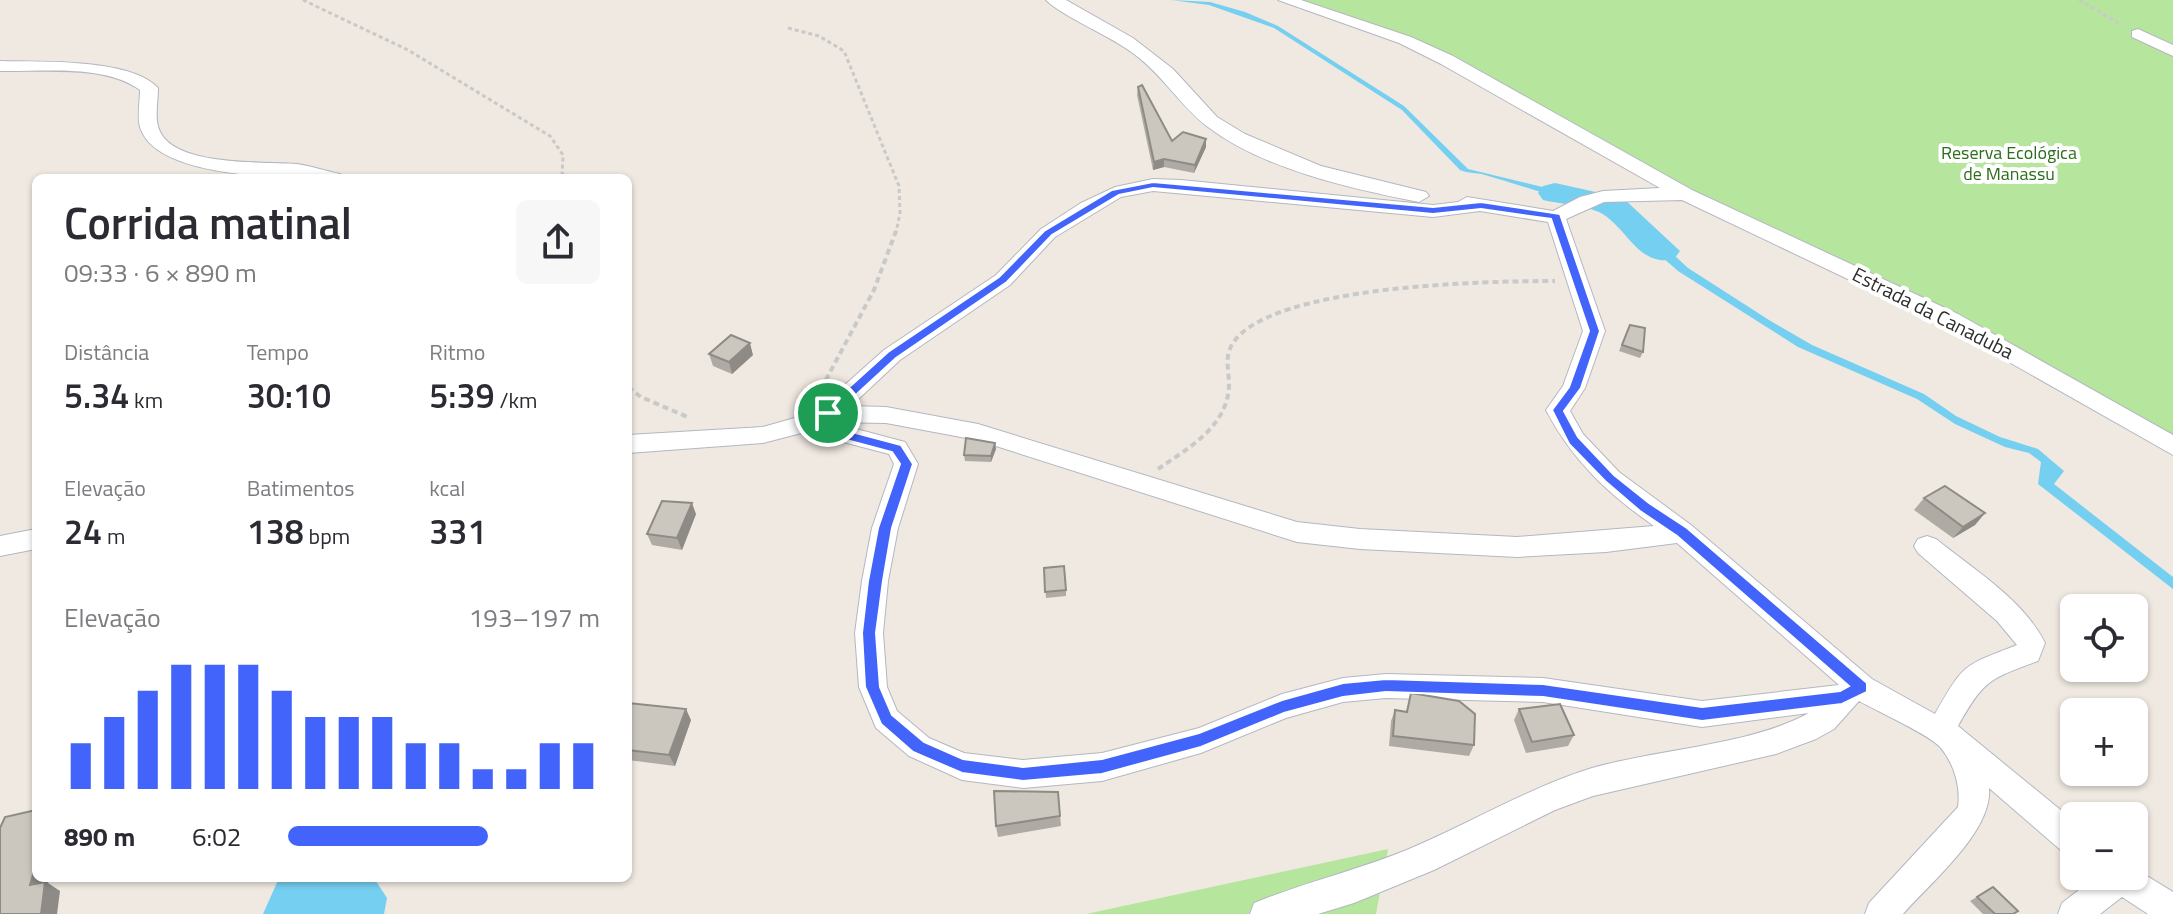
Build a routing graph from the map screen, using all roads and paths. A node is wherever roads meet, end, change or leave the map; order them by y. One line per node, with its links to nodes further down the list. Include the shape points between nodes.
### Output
1 (303, 0): 10 (path, via 408,50 550,136 563,148)
2 (1054, 0): 12 (street, via 1126,39 1168,74 1206,117 1243,141 1356,182)
3 (1286, 0): 11 (street, Estrada da Canaduba, via 1405,40 1447,60)
4 (2079, 0): 6 (path)
5 (788, 28): 15 (path, via 819,36 844,51 902,204 892,252 819,392)
6 (2138, 34): 7 (street)
7 (2173, 51)
8 (0, 66): 9 (street, via 81,67 139,81 149,88 149,127 172,150 220,167)
9 (316, 174)
10 (563, 174)
11 (1685, 194): 13 (street, Estrada da Canaduba); 17 (street, Estrada da Canaduba, via 1950,319)
12 (1481, 205): 13 (street, Estrada da Canaduba); 15 (street, via 1433,211 1153,185 1115,193 1048,233 1003,280 892,355)
13 (1574, 206): 14 (street)
14 (1578, 281): 18 (path, via 1466,281 1368,290 1251,324 1226,360 1226,411 1198,441 1149,475); 19 (street, via 1594,331 1574,388 1558,410 1574,440 1610,478)
15 (817, 419): 16 (street, via 763,435); 18 (street, via 886,415 934,422); 23 (street, via 897,448 903,456 904,476 885,528 875,581 869,633 873,687 886,719 919,747 962,766 1023,774 1102,767 1201,740 1282,707 1343,690 1386,686 1543,690 1702,714)
16 (632, 444)
17 (2173, 446)
18 (1127, 470): 19 (street, via 1297,532 1517,547)
19 (1682, 532): 23 (street)
20 (32, 540): 21 (street)
21 (0, 546)
22 (1927, 546): 24 (street, via 2007,613 2031,643 2028,653 1984,669 1968,682)
23 (1852, 692): 24 (street); 29 (street, via 1806,730 1593,782 1354,887)
24 (1945, 733): 25 (street); 30 (street, via 1973,779 1975,805)
25 (2060, 829)
26 (2103, 890): 31 (street)
27 (2140, 890): 28 (street)
28 (2173, 911)
29 (1266, 914)
30 (1881, 914)
31 (2074, 914)

